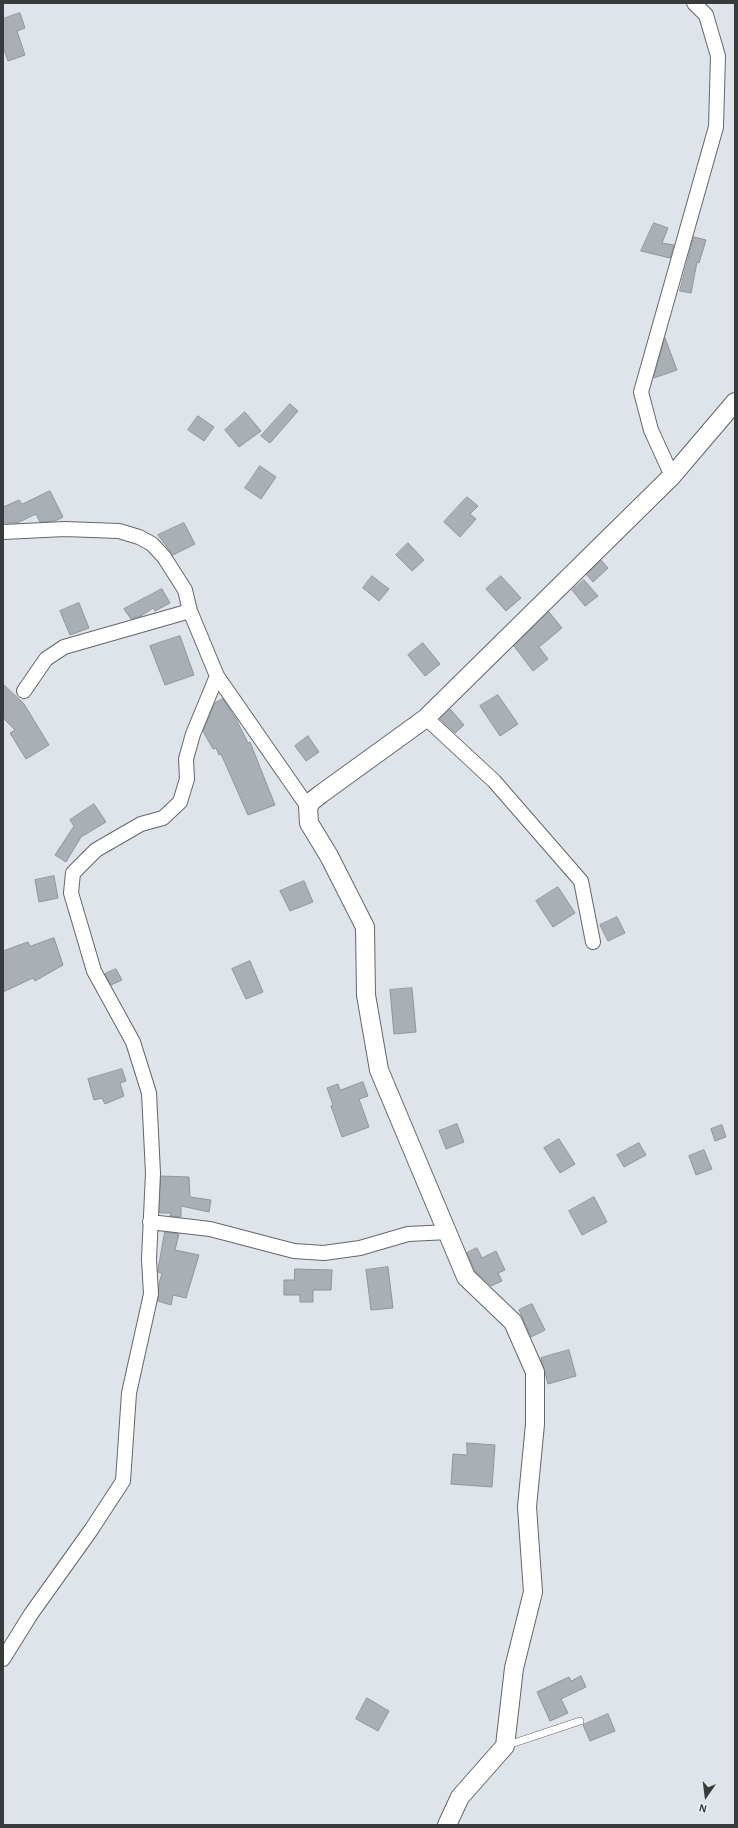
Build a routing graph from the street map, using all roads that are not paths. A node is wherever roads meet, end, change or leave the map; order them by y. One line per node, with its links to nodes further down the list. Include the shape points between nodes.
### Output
1 (694, 3): 3 (street, via 706,15 718,56 716,127 641,392 651,430)
2 (735, 402): 3 (street)
3 (672, 476): 8 (street)
4 (3, 532): 5 (street, via 119,530 139,537 152,544 164,557 185,590)
5 (190, 611): 6 (street); 7 (street, via 64,647 46,659)
6 (217, 676): 9 (street); 11 (street, via 193,734 186,759 187,779 180,802 163,818 141,824 96,850 73,873 71,893 94,971 133,1042 149,1093 153,1173)
7 (24, 691)
8 (426, 718): 9 (street, via 321,794); 10 (street, via 494,781 581,881)
9 (308, 808): 12 (street, via 309,823 365,927 366,995 379,1070)
10 (593, 942)
11 (150, 1222): 12 (street, via 210,1229 294,1251 324,1253 360,1248 408,1234); 13 (street, via 151,1294 129,1393 123,1481)
12 (449, 1232): 15 (street, via 466,1277 513,1322 535,1372 535,1424 527,1506 533,1592 514,1668)
13 (3, 1659)
14 (580, 1721): 15 (lane)
15 (505, 1746): 16 (street, via 460,1797)
16 (447, 1825)

